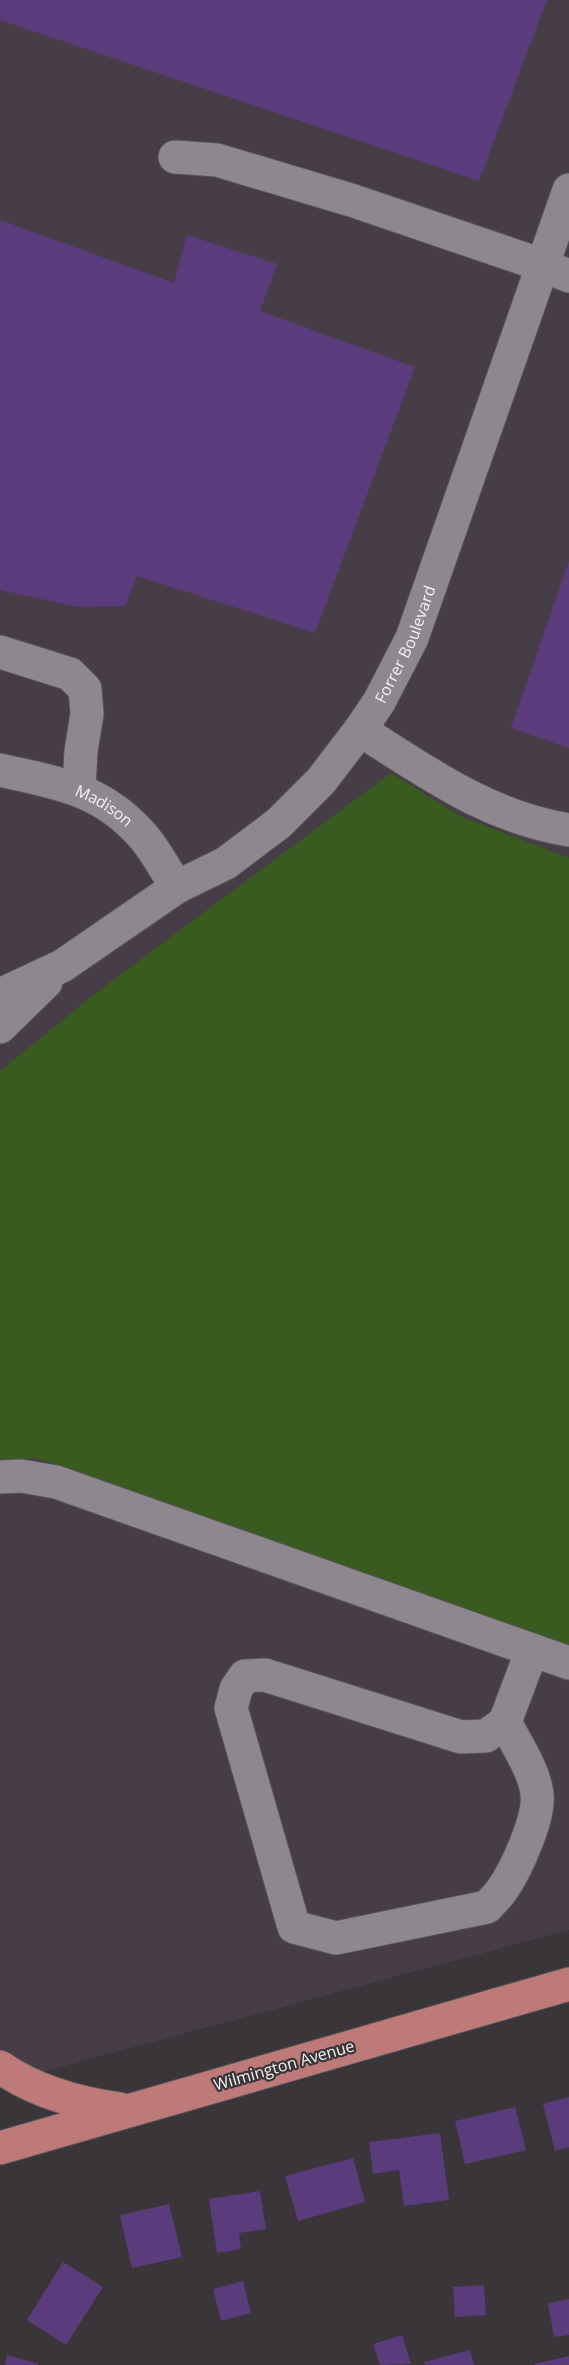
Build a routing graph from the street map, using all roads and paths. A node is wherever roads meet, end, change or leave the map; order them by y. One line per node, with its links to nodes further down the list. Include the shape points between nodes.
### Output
1 (175, 157): 3 (street, via 217,160 354,201)
2 (569, 190): 3 (street, Forrer Boulevard)
3 (555, 270): 5 (street, Forrer Boulevard, via 412,638)
4 (0, 652): 7 (street, via 70,674 85,689 87,714)
5 (360, 730): 8 (street, via 453,789 496,810 538,825); 9 (street, Forrer Boulevard, via 321,781 279,823 226,863)
6 (0, 770): 7 (street, Madison)
7 (79, 789): 9 (street, Madison, via 111,806 141,834)
8 (569, 830)
9 (177, 887): 10 (street, Forrer Boulevard)
10 (62, 966): 11 (street, Forrer Boulevard); 12 (street, Forrer Boulevard)
11 (0, 995)
12 (0, 1027)
13 (0, 1477): 14 (street, via 56,1482)
14 (532, 1650): 15 (street); 16 (street)
15 (569, 1663)
16 (505, 1722): 16 (street, via 486,1736 461,1737 265,1675 245,1676 236,1689 231,1708 294,1927 336,1938 487,1907 503,1889 535,1815 537,1794 531,1772)
17 (569, 1984): 19 (main road, Wilmington Avenue)
18 (0, 2067): 19 (main road, via 62,2098)
19 (128, 2109): 20 (main road, Wilmington Avenue)
20 (0, 2148)

